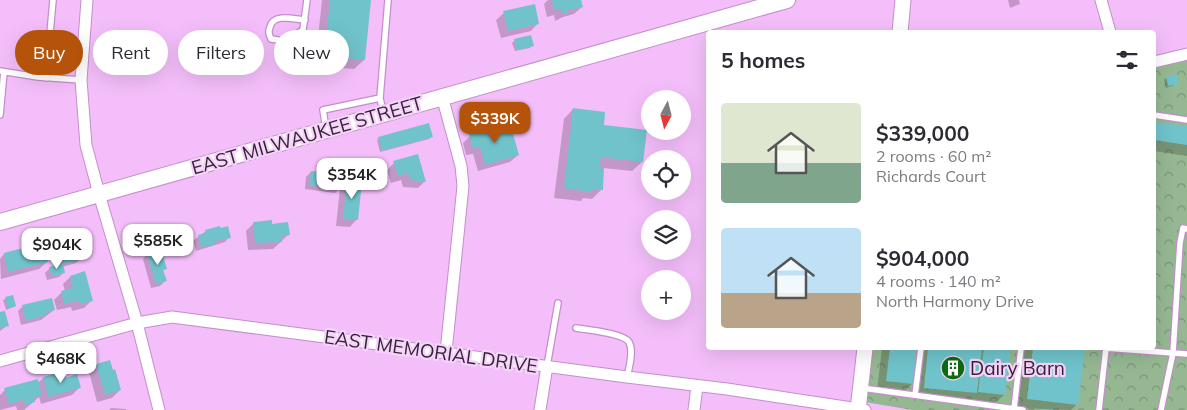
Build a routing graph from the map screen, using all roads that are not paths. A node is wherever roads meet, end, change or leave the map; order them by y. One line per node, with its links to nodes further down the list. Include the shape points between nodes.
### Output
1 (54, 0): 15 (lane)
2 (87, 0): 16 (street)
3 (307, 0): 9 (lane)
4 (388, 0): 18 (lane)
5 (787, 0): 8 (main road, EAST MILWAUKEE STREET)
6 (903, 0): 10 (street)
7 (1101, 0): 11 (street)
8 (767, 3): 17 (main road, EAST MILWAUKEE STREET)
9 (305, 20): 9 (lane, via 302,30 285,41 271,39 268,34 274,19)
10 (900, 30)
11 (1109, 30)
12 (1187, 54): 13 (street)
13 (1156, 62)
14 (2, 72): 15 (lane); 19 (lane)
15 (46, 78): 16 (lane)
16 (81, 80): 22 (street, via 86,144)
17 (442, 96): 18 (main road, EAST MILWAUKEE STREET); 33 (street, via 461,166 463,186)
18 (381, 105): 22 (main road, EAST MILWAUKEE STREET, via 326,129)
19 (0, 115)
20 (1156, 115): 21 (lane)
21 (1187, 120)
22 (99, 194): 23 (main road, EAST MILWAUKEE STREET); 26 (street)
23 (0, 222)
24 (1187, 229): 34 (lane, via 1183,228 1180,242)
25 (558, 303): 37 (lane)
26 (137, 323): 33 (street, EAST MEMORIAL DRIVE, via 184,318); 36 (street, EAST MEMORIAL DRIVE); 43 (street)
27 (576, 328): 38 (lane, via 623,337 629,343 630,352)
28 (865, 350): 40 (street)
29 (921, 350): 41 (lane)
30 (1022, 350): 42 (lane)
31 (1105, 350): 48 (lane)
32 (1128, 350): 34 (lane)
33 (446, 352): 37 (street, EAST MEMORIAL DRIVE)
34 (1173, 354): 35 (lane); 49 (lane)
35 (1187, 354)
36 (0, 361)
37 (547, 366): 38 (street, EAST MEMORIAL DRIVE); 44 (street)
38 (627, 377): 39 (street, EAST MEMORIAL DRIVE)
39 (697, 386): 45 (street); 46 (street, EAST MEMORIAL DRIVE)
40 (861, 388): 41 (lane); 46 (street)
41 (915, 395): 42 (lane)
42 (1014, 409): 47 (lane)
43 (159, 410)
44 (540, 410)
45 (694, 410)
46 (860, 410)
47 (1023, 410)
48 (1099, 410)
49 (1161, 410)

